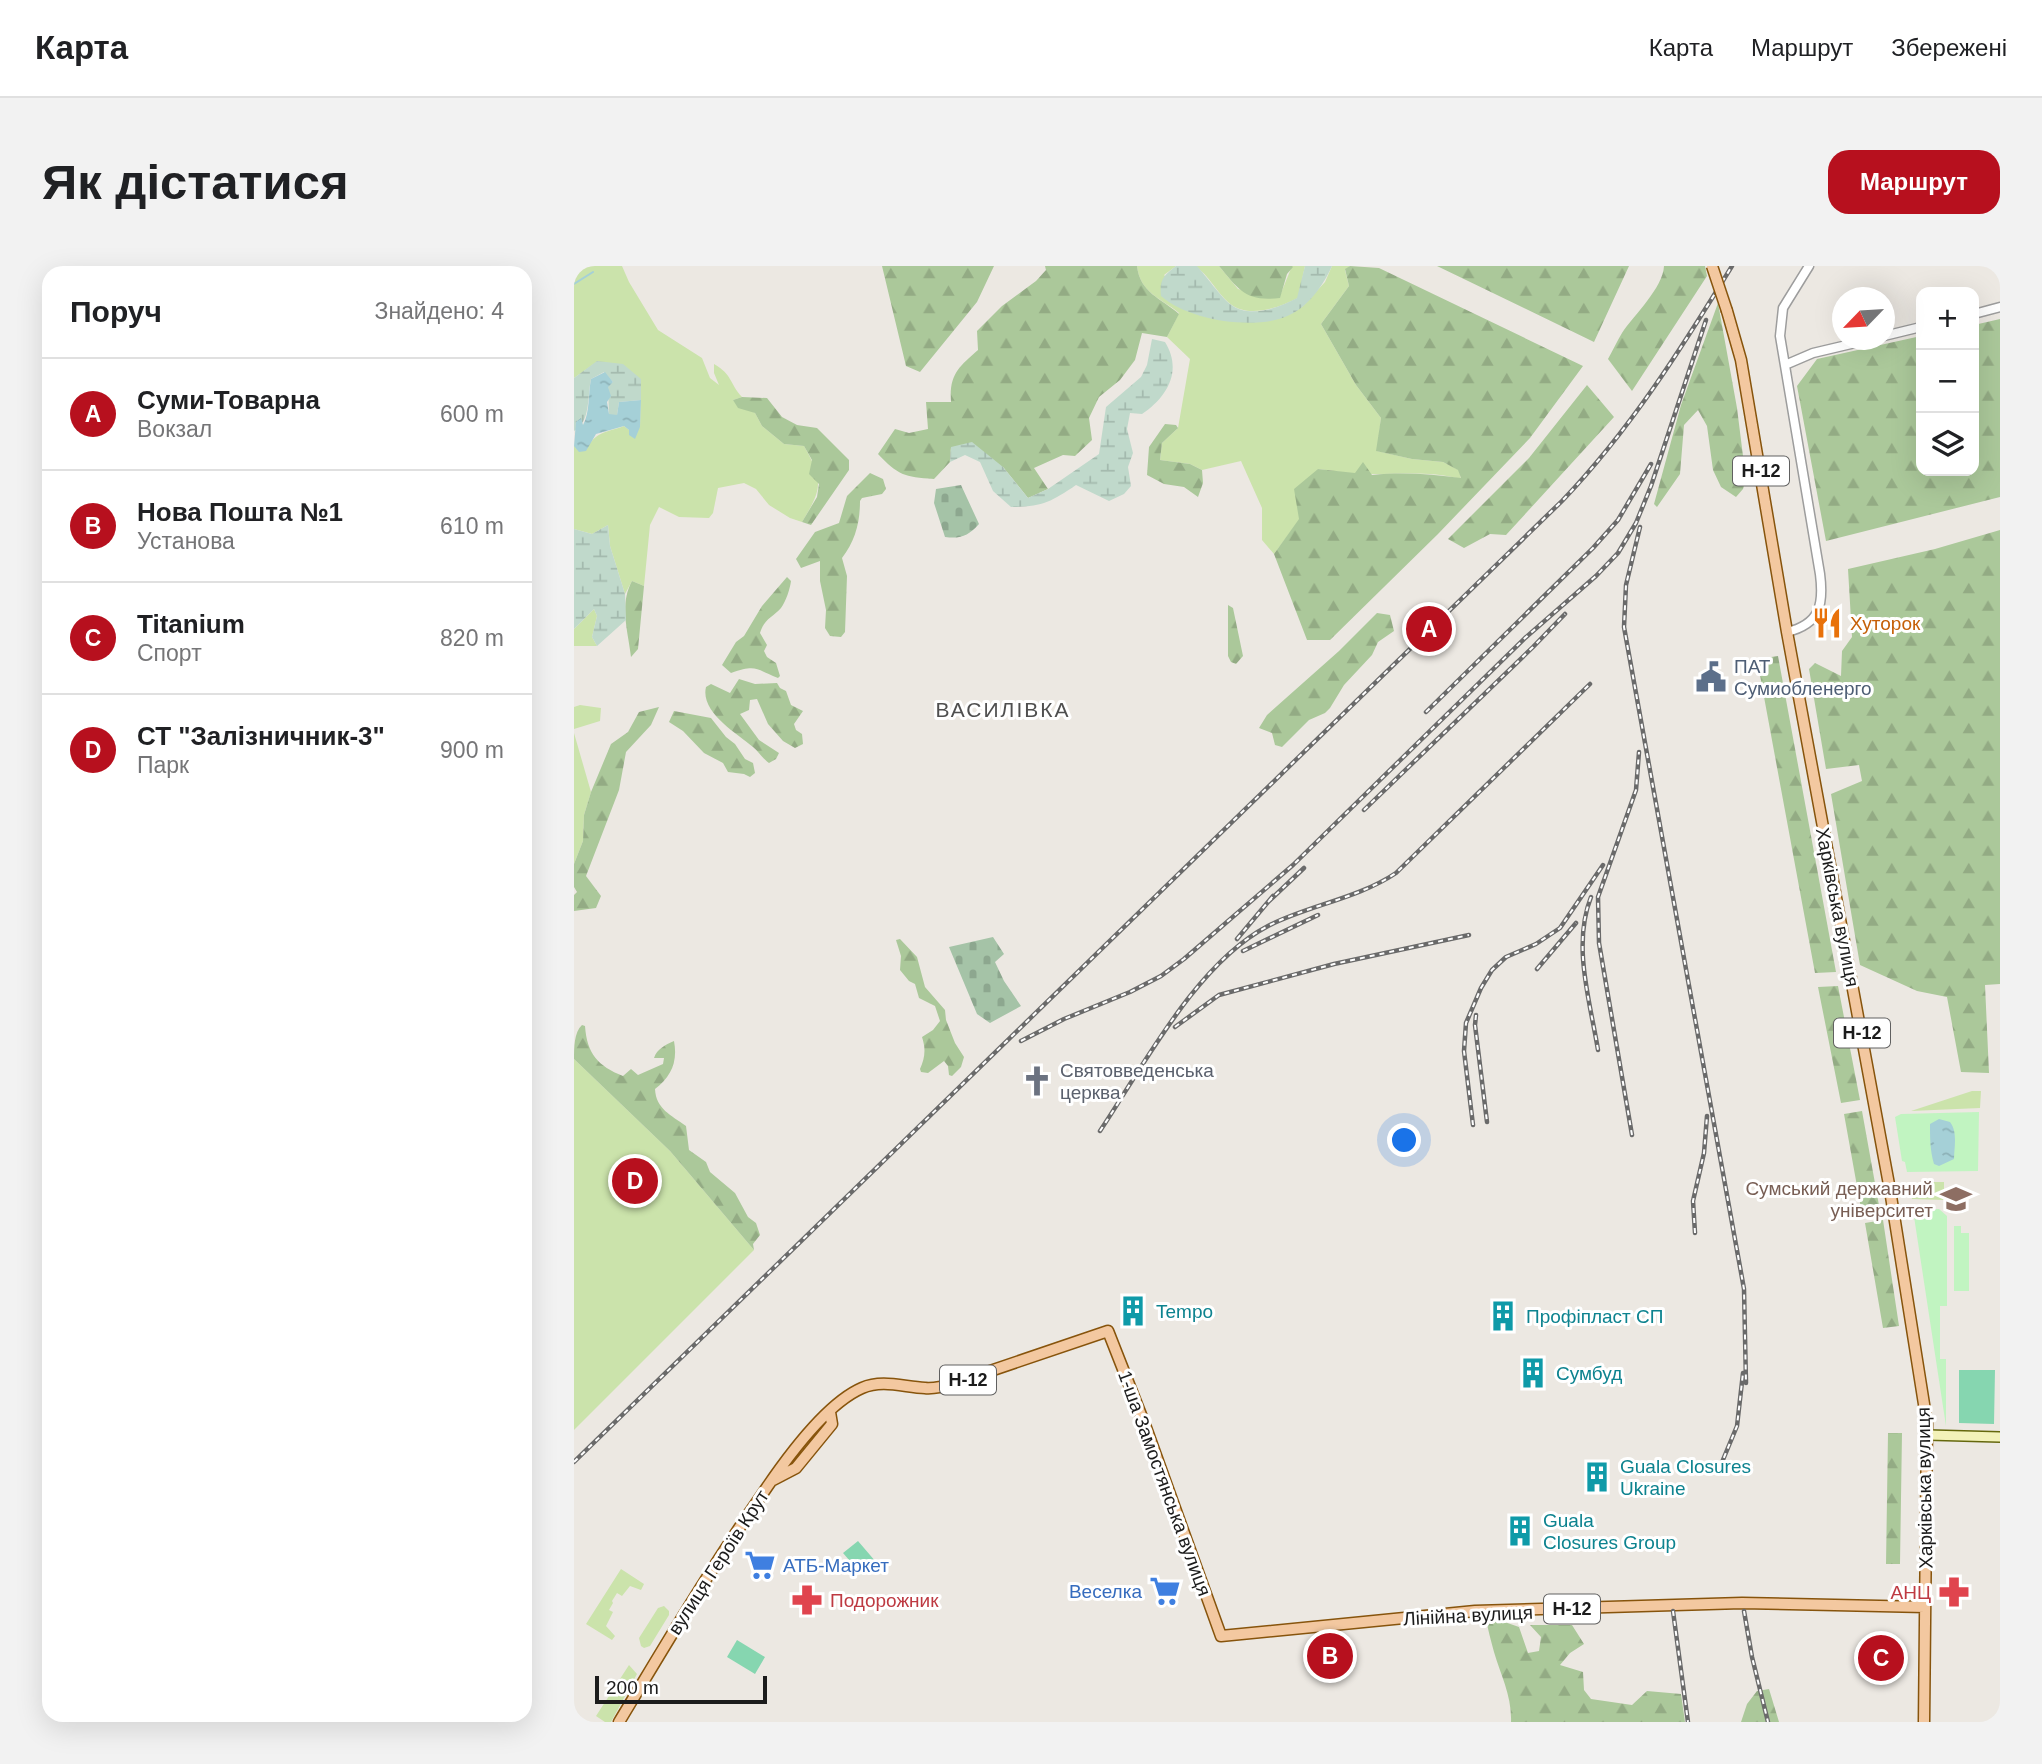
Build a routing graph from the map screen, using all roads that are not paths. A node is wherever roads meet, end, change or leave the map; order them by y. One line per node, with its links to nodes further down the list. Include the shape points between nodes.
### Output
1 (1712, 266): 9 (main road, Харківська вулиця / Н-12, bridge, via 1741,360)
2 (1809, 266): 8 (street, via 1783,307 1780,336)
3 (2000, 307): 4 (street)
4 (1979, 313)
5 (1916, 328): 6 (street)
6 (1895, 333)
7 (1832, 349): 8 (street)
8 (1785, 365): 9 (street, via 1822,598 1808,623)
9 (1787, 632): 11 (main road, Харківська вулиця / Н-12, via 1886,1165)
10 (830, 1412): 14 (main road, 1-ша Замостянська вулиця / Н-12, via 872,1385 946,1386 1108,1331); 15 (main road, вулиця Героїв Крут / Н-12, via 769,1482)
11 (1928, 1435): 12 (main road); 13 (main road, Харківська вулиця / Н-12)
12 (2000, 1437)
13 (1925, 1607): 14 (main road, Лінійна вулиця / Н-12, via 1753,1603 1475,1611); 16 (main road, Харківська вулиця)
14 (1221, 1636)
15 (619, 1722)
16 (1924, 1722)

